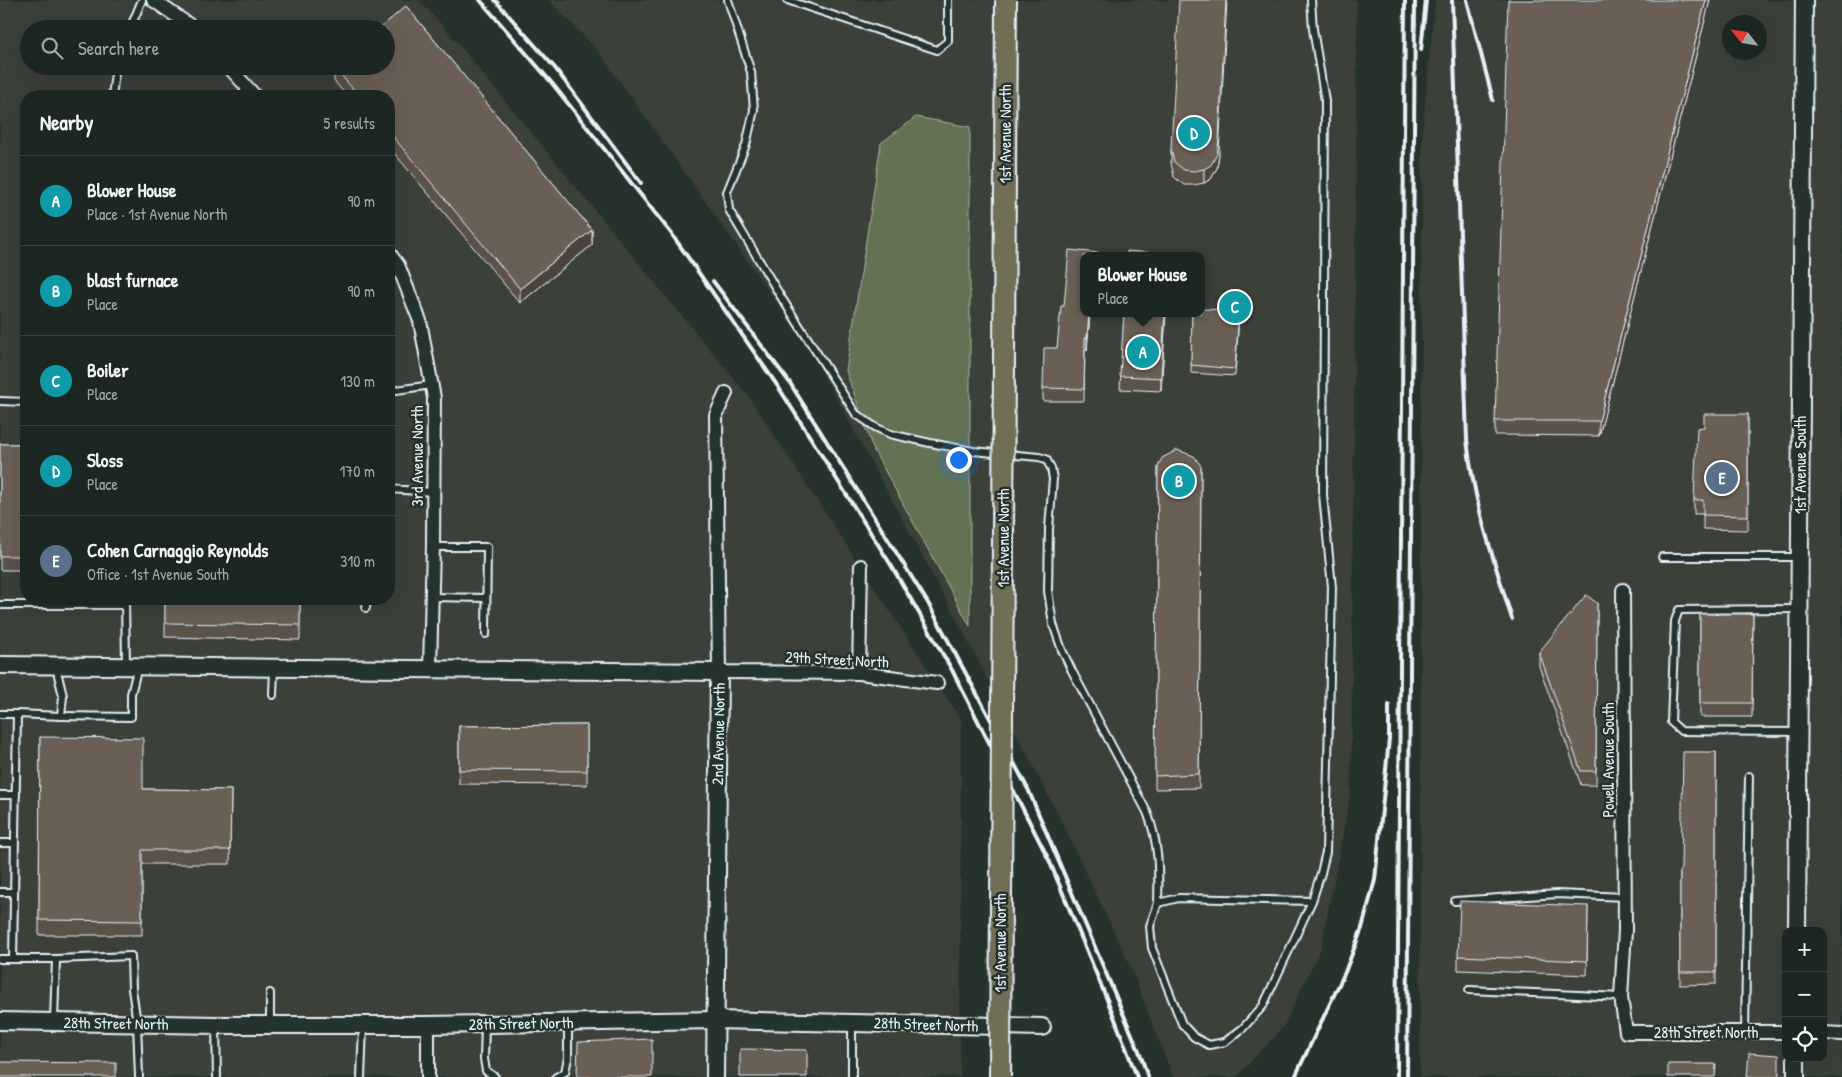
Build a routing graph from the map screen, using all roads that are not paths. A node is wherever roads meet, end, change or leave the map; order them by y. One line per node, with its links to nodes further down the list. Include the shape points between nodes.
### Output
1 (142, 0): 9 (lane)
2 (153, 0): 10 (street)
3 (728, 0): 60 (lane, via 751,72 754,110 746,145 726,192 729,210 856,414 890,434 973,451 1039,457 1046,459 1051,468 1048,591 1053,624 1072,671 1154,830 1159,869)
4 (786, 0): 5 (lane, via 937,50 948,41)
5 (948, 0)
6 (1006, 0): 94 (main road, 1st Avenue North, bridge)
7 (1311, 0): 59 (lane, via 1325,101 1323,495 1332,587 1326,852)
8 (1804, 0): 25 (street, 1st Avenue South)
9 (134, 20)
10 (182, 20)
11 (115, 75): 13 (lane)
12 (234, 75): 14 (street)
13 (113, 90)
14 (245, 90)
15 (395, 261): 16 (street, 3rd Avenue North, via 420,321)
16 (432, 385): 17 (lane); 22 (street, 3rd Avenue North)
17 (395, 390)
18 (726, 393): 42 (street, 2nd Avenue North, via 716,415)
19 (0, 401): 20 (lane)
20 (20, 402)
21 (395, 489): 22 (lane)
22 (434, 492): 23 (street, 3rd Avenue North)
23 (433, 547): 28 (street, 3rd Avenue North); 29 (lane, via 487,547)
24 (1662, 557): 25 (lane)
25 (1800, 557): 35 (street, 1st Avenue South)
26 (861, 566): 43 (street)
27 (1623, 590): 57 (street, Powell Avenue South)
28 (432, 597): 29 (lane); 41 (street, 3rd Avenue North)
29 (486, 598): 36 (lane)
30 (0, 605): 31 (lane)
31 (20, 605)
32 (125, 605): 39 (lane)
33 (366, 605): 34 (lane)
34 (366, 608)
35 (1800, 609): 49 (street, 1st Avenue South); 49 (lane, via 1680,610 1675,621 1671,722 1681,731)
36 (486, 634)
37 (0, 664): 38 (street)
38 (55, 665): 39 (street); 48 (lane, via 63,696)
39 (132, 666): 40 (street); 48 (lane, via 131,717)
40 (274, 667): 41 (street); 45 (lane)
41 (430, 669): 42 (street)
42 (719, 672): 43 (street, 29th Street North); 68 (street, 2nd Avenue North)
43 (859, 673): 44 (street, 29th Street North)
44 (937, 683)
45 (273, 695)
46 (0, 714): 47 (lane)
47 (17, 714): 48 (lane); 52 (lane)
48 (61, 716)
49 (1799, 732): 61 (street, 1st Avenue South)
50 (1749, 776): 81 (lane)
51 (0, 795): 52 (lane)
52 (16, 795): 54 (lane)
53 (0, 843): 54 (lane)
54 (14, 843): 56 (lane)
55 (0, 892): 56 (lane)
56 (14, 892): 63 (lane)
57 (1625, 897): 58 (lane, via 1557,894); 67 (street, Powell Avenue South)
58 (1455, 901)
59 (1312, 902): 60 (lane, via 1179,898); 60 (lane, via 1263,1006 1225,1042 1209,1045 1194,1037 1182,1024 1152,948 1150,926)
60 (1158, 903)
61 (1797, 927)
62 (0, 959): 63 (lane)
63 (13, 959): 64 (lane)
64 (56, 959): 70 (lane); 72 (lane, via 131,956)
65 (1469, 990): 67 (lane)
66 (270, 993): 74 (lane)
67 (1621, 997): 80 (street, Powell Avenue South)
68 (716, 1020): 71 (street, 28th Street North); 73 (street, 28th Street North); 92 (street, 2nd Avenue North)
69 (0, 1022): 70 (street, 28th Street North)
70 (54, 1022): 72 (street, 28th Street North)
71 (852, 1022): 79 (street, 28th Street North); 93 (lane)
72 (137, 1023): 76 (street, 28th Street North); 86 (lane)
73 (568, 1023): 75 (street, 28th Street North); 91 (lane, via 565,1072)
74 (270, 1024): 76 (street, 28th Street North); 77 (street, 28th Street North)
75 (486, 1024): 78 (street, 28th Street North); 90 (lane, via 486,1071)
76 (216, 1025): 87 (lane)
77 (363, 1025): 78 (street, 28th Street North); 88 (lane)
78 (428, 1025): 89 (street)
79 (1042, 1027)
80 (1626, 1032): 81 (street, 28th Street North)
81 (1745, 1032): 82 (street, 28th Street North)
82 (1782, 1032)
83 (1827, 1033): 84 (street)
84 (1842, 1034)
85 (1796, 1062): 95 (street)
86 (139, 1077)
87 (217, 1077)
88 (361, 1077)
89 (428, 1077)
90 (495, 1077)
91 (556, 1077)
92 (715, 1077)
93 (852, 1077)
94 (1000, 1077)
95 (1796, 1077)

